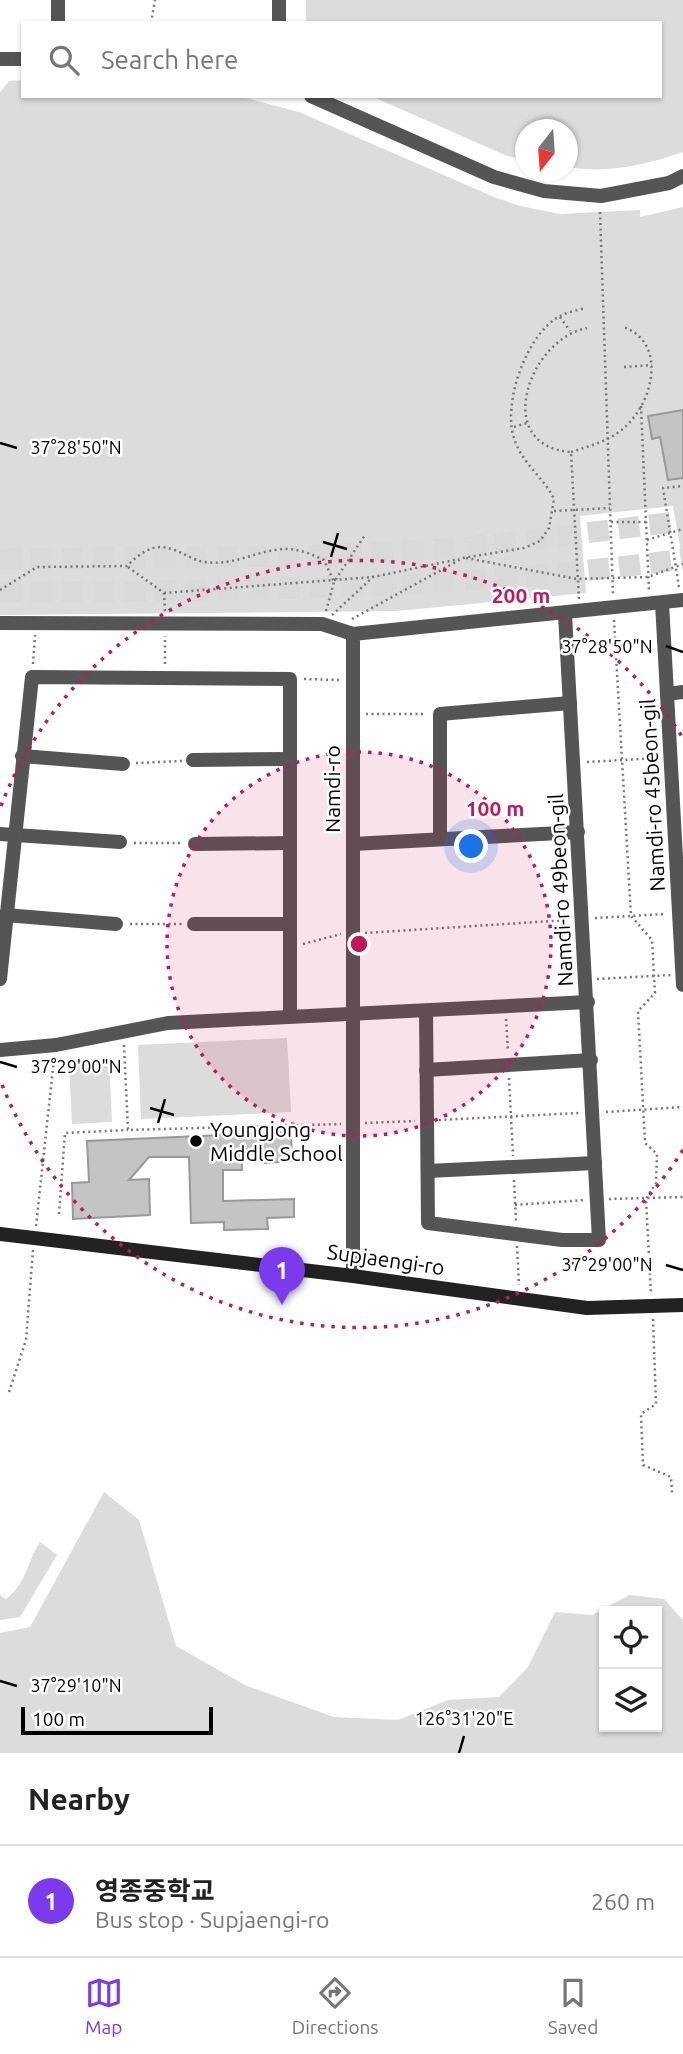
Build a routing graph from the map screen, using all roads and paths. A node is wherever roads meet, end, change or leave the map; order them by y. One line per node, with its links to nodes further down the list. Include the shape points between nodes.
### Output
1 (58, 0): 4 (street)
2 (155, 0): 5 (path)
3 (279, 0): 6 (street)
4 (58, 21)
5 (151, 21)
6 (279, 21)
7 (0, 59): 8 (street)
8 (21, 59)
9 (316, 98): 10 (street, via 494,177 544,191 601,196)
10 (683, 176)
11 (600, 212): 22 (path)
12 (586, 308): 13 (path)
13 (560, 316): 16 (path); 21 (path, via 541,332 518,375 511,407)
14 (623, 327): 17 (path, via 646,340)
15 (587, 328): 16 (path)
16 (570, 331): 20 (path, via 542,359 530,381)
17 (652, 365): 18 (path); 19 (path)
18 (624, 367)
19 (641, 406): 22 (path); 29 (path)
20 (527, 423): 21 (path); 23 (path, via 536,442 551,451)
21 (513, 427): 27 (path, via 514,440 526,462 547,484)
22 (608, 440): 23 (path); 25 (path)
23 (571, 452): 26 (path)
24 (683, 486): 31 (path, via 663,488)
25 (610, 508): 26 (path); 28 (path)
26 (573, 510): 27 (path); 39 (path)
27 (554, 511): 34 (path, via 540,541)
28 (611, 522): 29 (path); 45 (path)
29 (646, 522): 33 (path)
30 (683, 529): 31 (path)
31 (670, 533): 33 (path); 36 (path)
32 (365, 535): 40 (path)
33 (647, 540): 38 (path)
34 (463, 558): 37 (path); 39 (path); 50 (path)
35 (683, 564): 36 (path)
36 (676, 567): 38 (path); 43 (path)
37 (373, 577): 40 (path); 50 (path)
38 (648, 577): 39 (path); 44 (path)
39 (577, 579): 46 (path)
40 (334, 582): 41 (path, via 324,560 305,552 283,549 233,563 201,561 181,551 155,548 136,556 127,566 37,567); 42 (path); 50 (path)
41 (0, 590)
42 (164, 593)
43 (682, 600): 44 (street)
44 (656, 604): 45 (street); 56 (street, Namdi-ro 45beon-gil)
45 (614, 609): 46 (street); 64 (path)
46 (581, 612): 47 (street)
47 (565, 614): 51 (street); 57 (street, Namdi-ro 49beon-gil)
48 (0, 623): 49 (street)
49 (37, 623): 50 (street); 52 (path)
50 (329, 626): 51 (street)
51 (353, 634): 54 (street, Namdi-ro)
52 (32, 677): 53 (street); 60 (street)
53 (290, 679): 54 (path); 62 (street)
54 (353, 680): 58 (street, Namdi-ro)
55 (683, 692): 56 (street)
56 (667, 694): 61 (street, Namdi-ro 45beon-gil)
57 (570, 703): 59 (street); 65 (street, Namdi-ro 49beon-gil)
58 (353, 714): 59 (path); 74 (street, Namdi-ro)
59 (440, 715): 70 (street)
60 (22, 756): 66 (street); 69 (street)
61 (670, 757): 64 (path); 67 (street, Namdi-ro 45beon-gil)
62 (290, 759): 63 (street); 73 (street)
63 (193, 760): 66 (path)
64 (622, 760): 65 (path); 77 (path)
65 (574, 763): 68 (street, Namdi-ro 49beon-gil)
66 (123, 764)
67 (679, 827): 75 (street, Namdi-ro 45beon-gil)
68 (578, 832): 70 (street); 78 (street, Namdi-ro 49beon-gil)
69 (6, 834): 71 (street); 76 (street)
70 (440, 839): 74 (street)
71 (120, 842): 72 (path)
72 (195, 844): 73 (street)
73 (290, 844): 81 (street)
74 (353, 844): 82 (street, Namdi-ro)
75 (679, 913): 77 (path); 84 (street, Namdi-ro 45beon-gil)
76 (5, 915): 79 (street); 86 (street)
77 (631, 916): 78 (path); 85 (path, via 652,940)
78 (583, 919): 82 (path); 87 (street, Namdi-ro 49beon-gil)
79 (116, 924): 80 (path)
80 (194, 925): 81 (street)
81 (290, 925): 83 (street)
82 (353, 934): 83 (path); 91 (street, Namdi-ro)
83 (290, 947): 92 (street)
84 (682, 975): 85 (path); 88 (street, Namdi-ro 45beon-gil)
85 (654, 976): 87 (path); 99 (path, via 656,993 638,1011)
86 (0, 979)
87 (586, 979): 89 (street, Namdi-ro 49beon-gil)
88 (683, 985)
89 (588, 1002): 90 (street); 96 (street, Namdi-ro 49beon-gil)
90 (426, 1011): 91 (street); 97 (street)
91 (353, 1015): 92 (street); 104 (street, Namdi-ro)
92 (290, 1016): 93 (street, via 168,1023)
93 (124, 1032): 94 (street); 105 (path)
94 (55, 1045): 95 (street); 110 (path)
95 (0, 1050)
96 (591, 1060): 97 (street); 106 (street, Namdi-ro 49beon-gil)
97 (426, 1070): 107 (street)
98 (683, 1107): 99 (path)
99 (643, 1110): 101 (path); 113 (path, via 645,1143 657,1154 656,1183 646,1199)
100 (590, 1112): 102 (path)
101 (603, 1112)
102 (432, 1120)
103 (419, 1121): 104 (path)
104 (353, 1124): 105 (path); 111 (street, Namdi-ro)
105 (128, 1130): 108 (path, via 65,1133)
106 (596, 1163): 107 (street); 107 (street, Namdi-ro 49beon-gil, via 599,1240 562,1240 428,1223)
107 (428, 1171)
108 (60, 1214)
109 (0, 1234): 110 (street, Supjaengi-ro)
110 (34, 1238): 111 (street, Supjaengi-ro); 114 (path, via 26,1340)
111 (354, 1276): 113 (street, Supjaengi-ro, via 587,1308)
112 (683, 1305): 113 (street, Supjaengi-ro)
113 (652, 1306): 115 (path, via 656,1404 641,1414 643,1465 671,1477)
114 (9, 1392)
115 (672, 1493)

